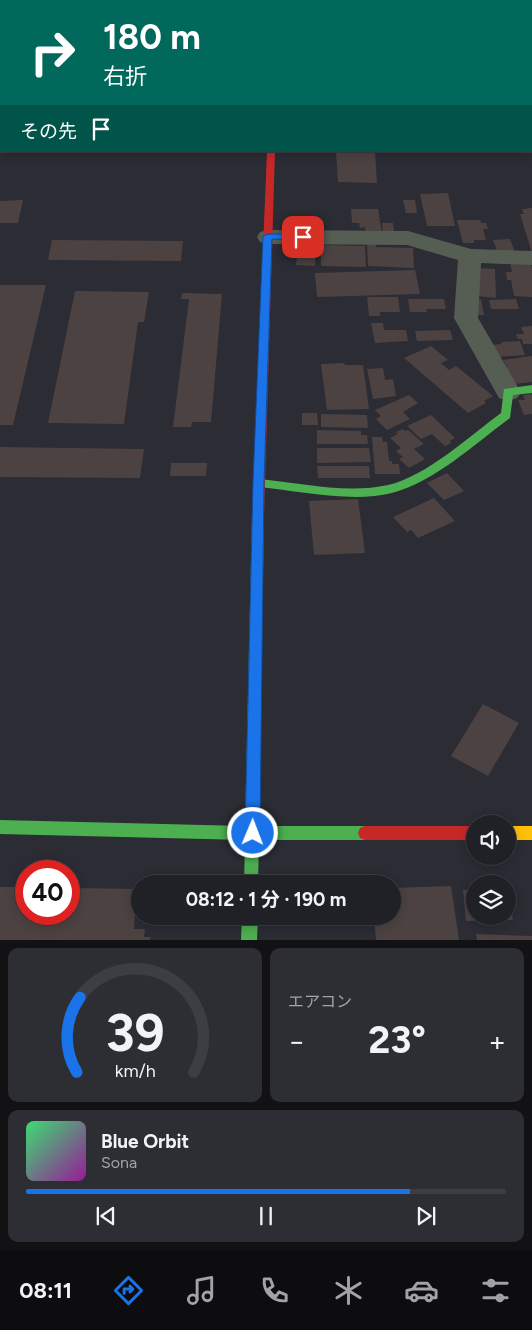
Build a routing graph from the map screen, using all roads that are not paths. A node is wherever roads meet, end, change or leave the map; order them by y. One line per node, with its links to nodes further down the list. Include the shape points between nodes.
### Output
1 (271, 152): 2 (street)
2 (268, 236): 3 (street, via 408,238); 7 (street)
3 (470, 256): 4 (street); 6 (street, via 466,318)
4 (532, 258)
5 (532, 389): 6 (street)
6 (508, 392): 7 (street, via 506,416 419,478 390,489 360,492)
7 (259, 482): 9 (street)
8 (0, 827): 9 (street)
9 (253, 833): 10 (street); 13 (street)
10 (466, 833)
11 (516, 833): 12 (street)
12 (532, 833)
13 (251, 875)
14 (250, 925): 15 (street)
15 (249, 940)

